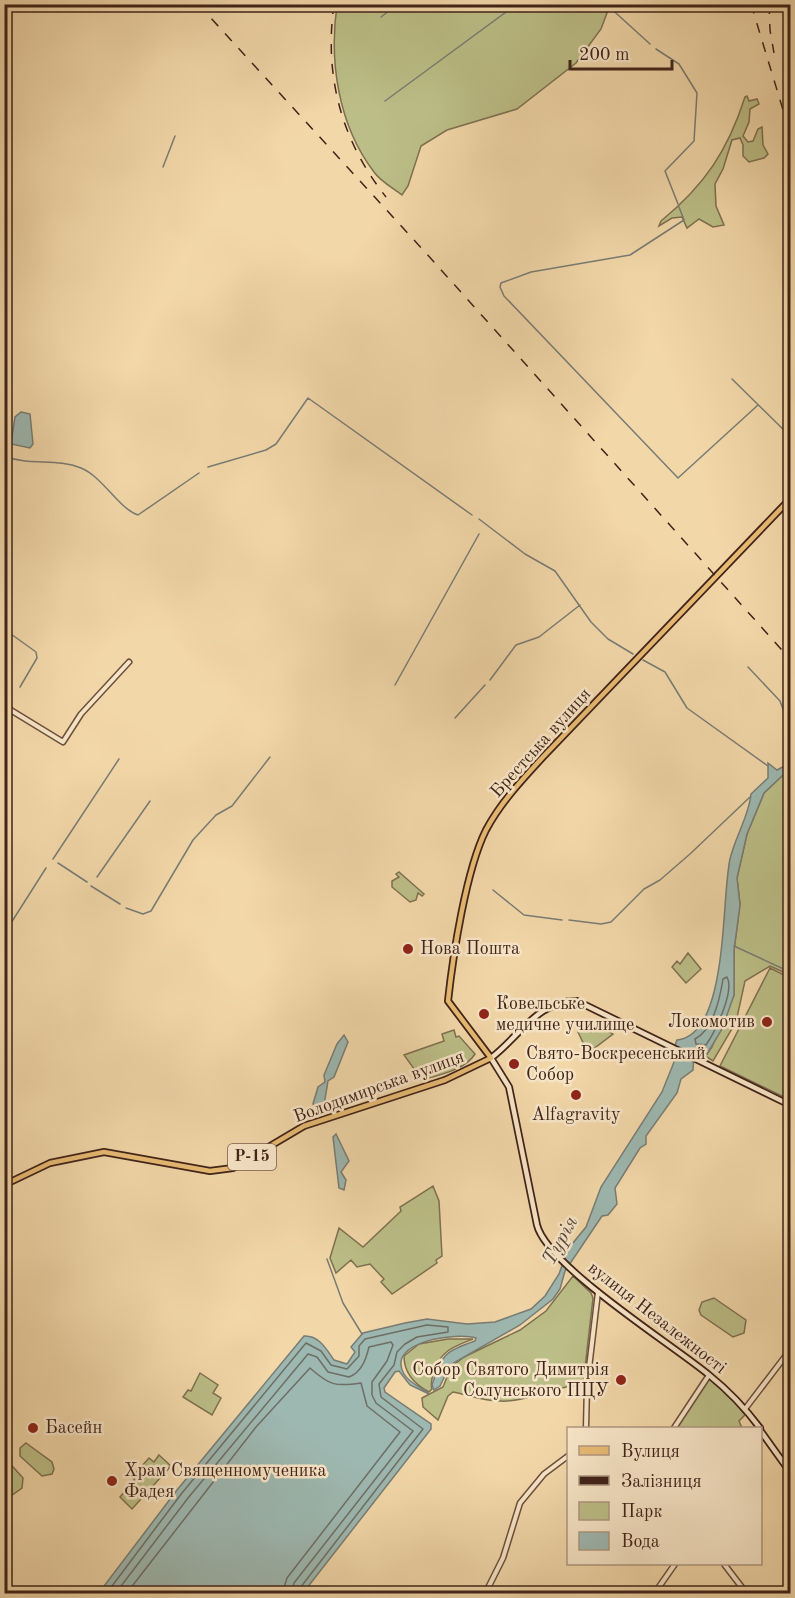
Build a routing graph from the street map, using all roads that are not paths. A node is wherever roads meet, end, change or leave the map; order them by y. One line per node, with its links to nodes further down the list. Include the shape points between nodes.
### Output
1 (790, 499): 4 (main road, Брестська вулиця, via 543,757 511,792 487,828 471,876 448,1001)
2 (129, 662): 3 (street, via 81,714 63,742)
3 (4, 706)
4 (490, 1058): 5 (main road, via 542,1010 568,1001 586,1005); 6 (main road, Володимирська вулиця / Р-15, via 445,1080 304,1126 228,1170 210,1171 104,1152 50,1162); 7 (main road, вулиця Незалежності, via 509,1087 539,1233)
5 (790, 1105)
6 (4, 1185)
7 (598, 1292): 9 (main road, вулиця Незалежності); 11 (street)
8 (790, 1350): 10 (street)
9 (709, 1375): 10 (main road, вулиця Незалежності); 12 (street)
10 (745, 1409): 13 (main road, вулиця Незалежності)
11 (585, 1427)
12 (675, 1427)
13 (758, 1427)
14 (762, 1432): 15 (main road, вулиця Незалежності)
15 (765, 1436): 16 (street); 18 (main road, вулиця Незалежності)
16 (762, 1440)
17 (567, 1457): 21 (street, via 544,1474 520,1503 506,1551)
18 (790, 1472)
19 (674, 1565): 22 (street)
20 (726, 1565): 23 (street)
21 (485, 1593)
22 (654, 1593)
23 (747, 1593)

